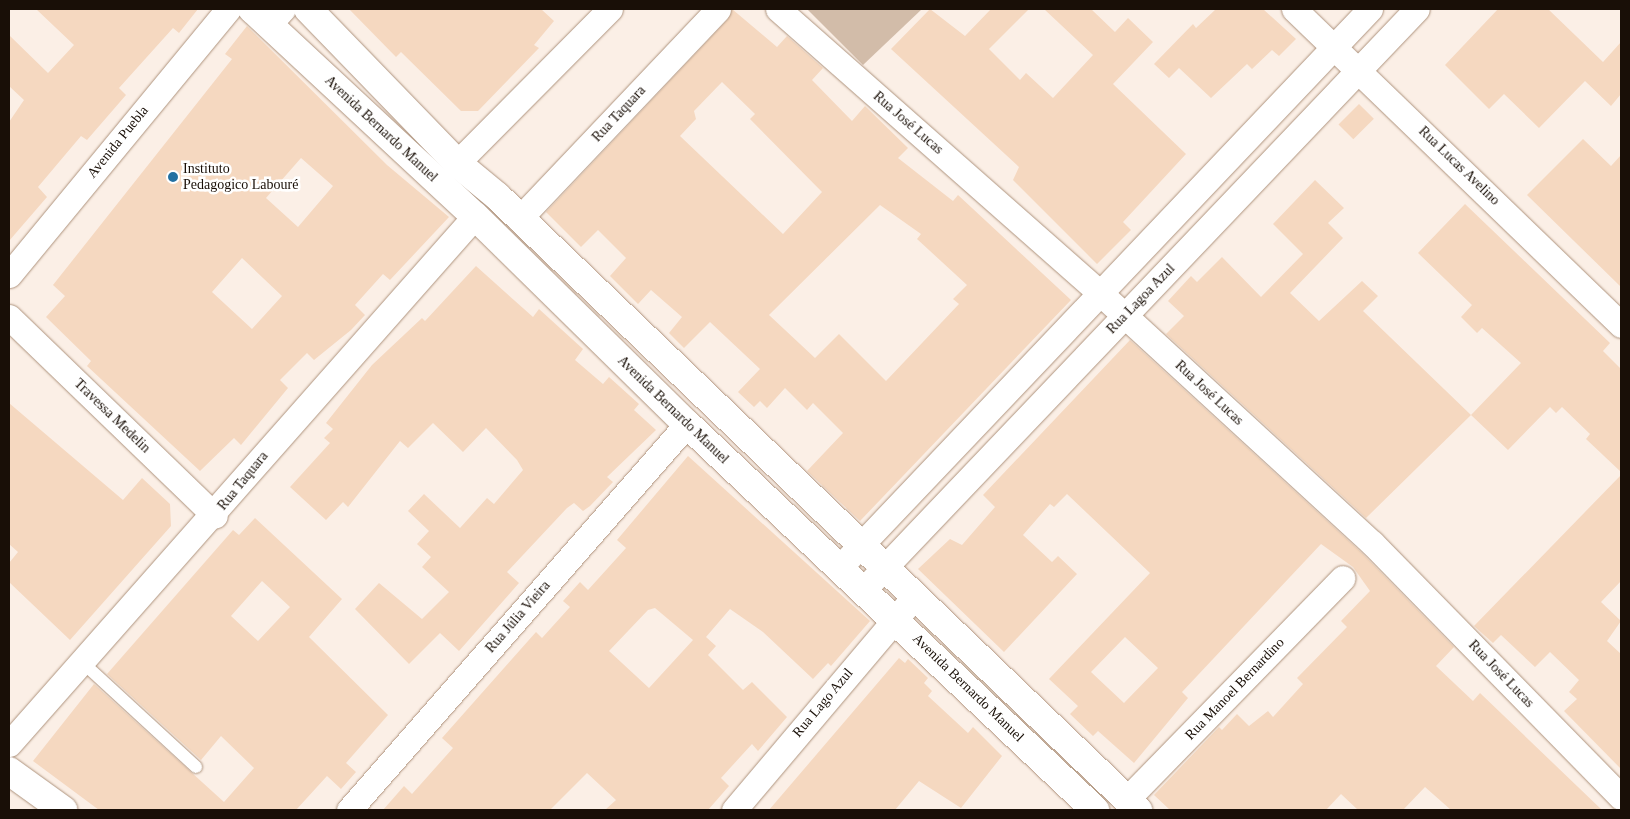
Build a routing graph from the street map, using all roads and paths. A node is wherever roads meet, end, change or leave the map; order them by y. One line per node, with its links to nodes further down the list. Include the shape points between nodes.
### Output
1 (228, 9): 15 (street, Avenida Puebla)
2 (308, 9): 12 (street, Avenida Bernardo Manuel)
3 (610, 9): 12 (street)
4 (718, 9): 14 (street, Rua Taquara)
5 (778, 9): 16 (street, Rua José Lucas)
6 (1294, 9): 10 (street, Rua Lucas Avelino)
7 (1370, 9): 10 (street)
8 (1417, 9): 11 (street, Rua Lagoa Azul)
9 (268, 14): 13 (street, Avenida Bernardo Manuel)
10 (1335, 46): 11 (street, Rua Lucas Avelino); 16 (street)
11 (1360, 70): 17 (street, Rua Lagoa Azul); 19 (street, Rua Lucas Avelino)
12 (457, 163): 14 (street, Avenida Bernardo Manuel)
13 (476, 216): 21 (street, Avenida Bernardo Manuel); 23 (street, Rua Taquara, via 263,454)
14 (520, 218): 20 (street, Avenida Bernardo Manuel)
15 (9, 275)
16 (1099, 292): 17 (street, Rua José Lucas); 24 (street)
17 (1125, 316): 26 (street, Rua Lagoa Azul); 35 (street, Rua José Lucas, via 1372,543)
18 (9, 317): 23 (street, Travessa Medelin)
19 (1621, 324)
20 (642, 336): 21 (street); 24 (street, Avenida Bernardo Manuel)
21 (619, 358): 22 (street, Avenida Bernardo Manuel)
22 (687, 424): 25 (street, Avenida Bernardo Manuel); 38 (street, Rua Júlia Vieira)
23 (215, 516): 31 (street, Rua Taquara)
24 (858, 547): 25 (street); 26 (street, Avenida Bernardo Manuel)
25 (839, 568): 28 (street, Avenida Bernardo Manuel)
26 (882, 569): 28 (street, Rua Lagoa Azul); 29 (street, Avenida Bernardo Manuel)
27 (1343, 578): 36 (street, Rua Manoel Bernardino)
28 (864, 589): 30 (street, Avenida Bernardo Manuel)
29 (913, 598): 30 (street, Rua Lago Azul); 36 (street, Avenida Bernardo Manuel)
30 (894, 618): 39 (street, Rua Lago Azul); 40 (street, Avenida Bernardo Manuel)
31 (82, 662): 32 (street, Rua Taquara); 33 (lane)
32 (9, 744)
33 (196, 767)
34 (9, 771): 37 (street)
35 (1621, 798)
36 (1132, 805)
37 (63, 810)
38 (349, 810)
39 (734, 810)
40 (1095, 810)

